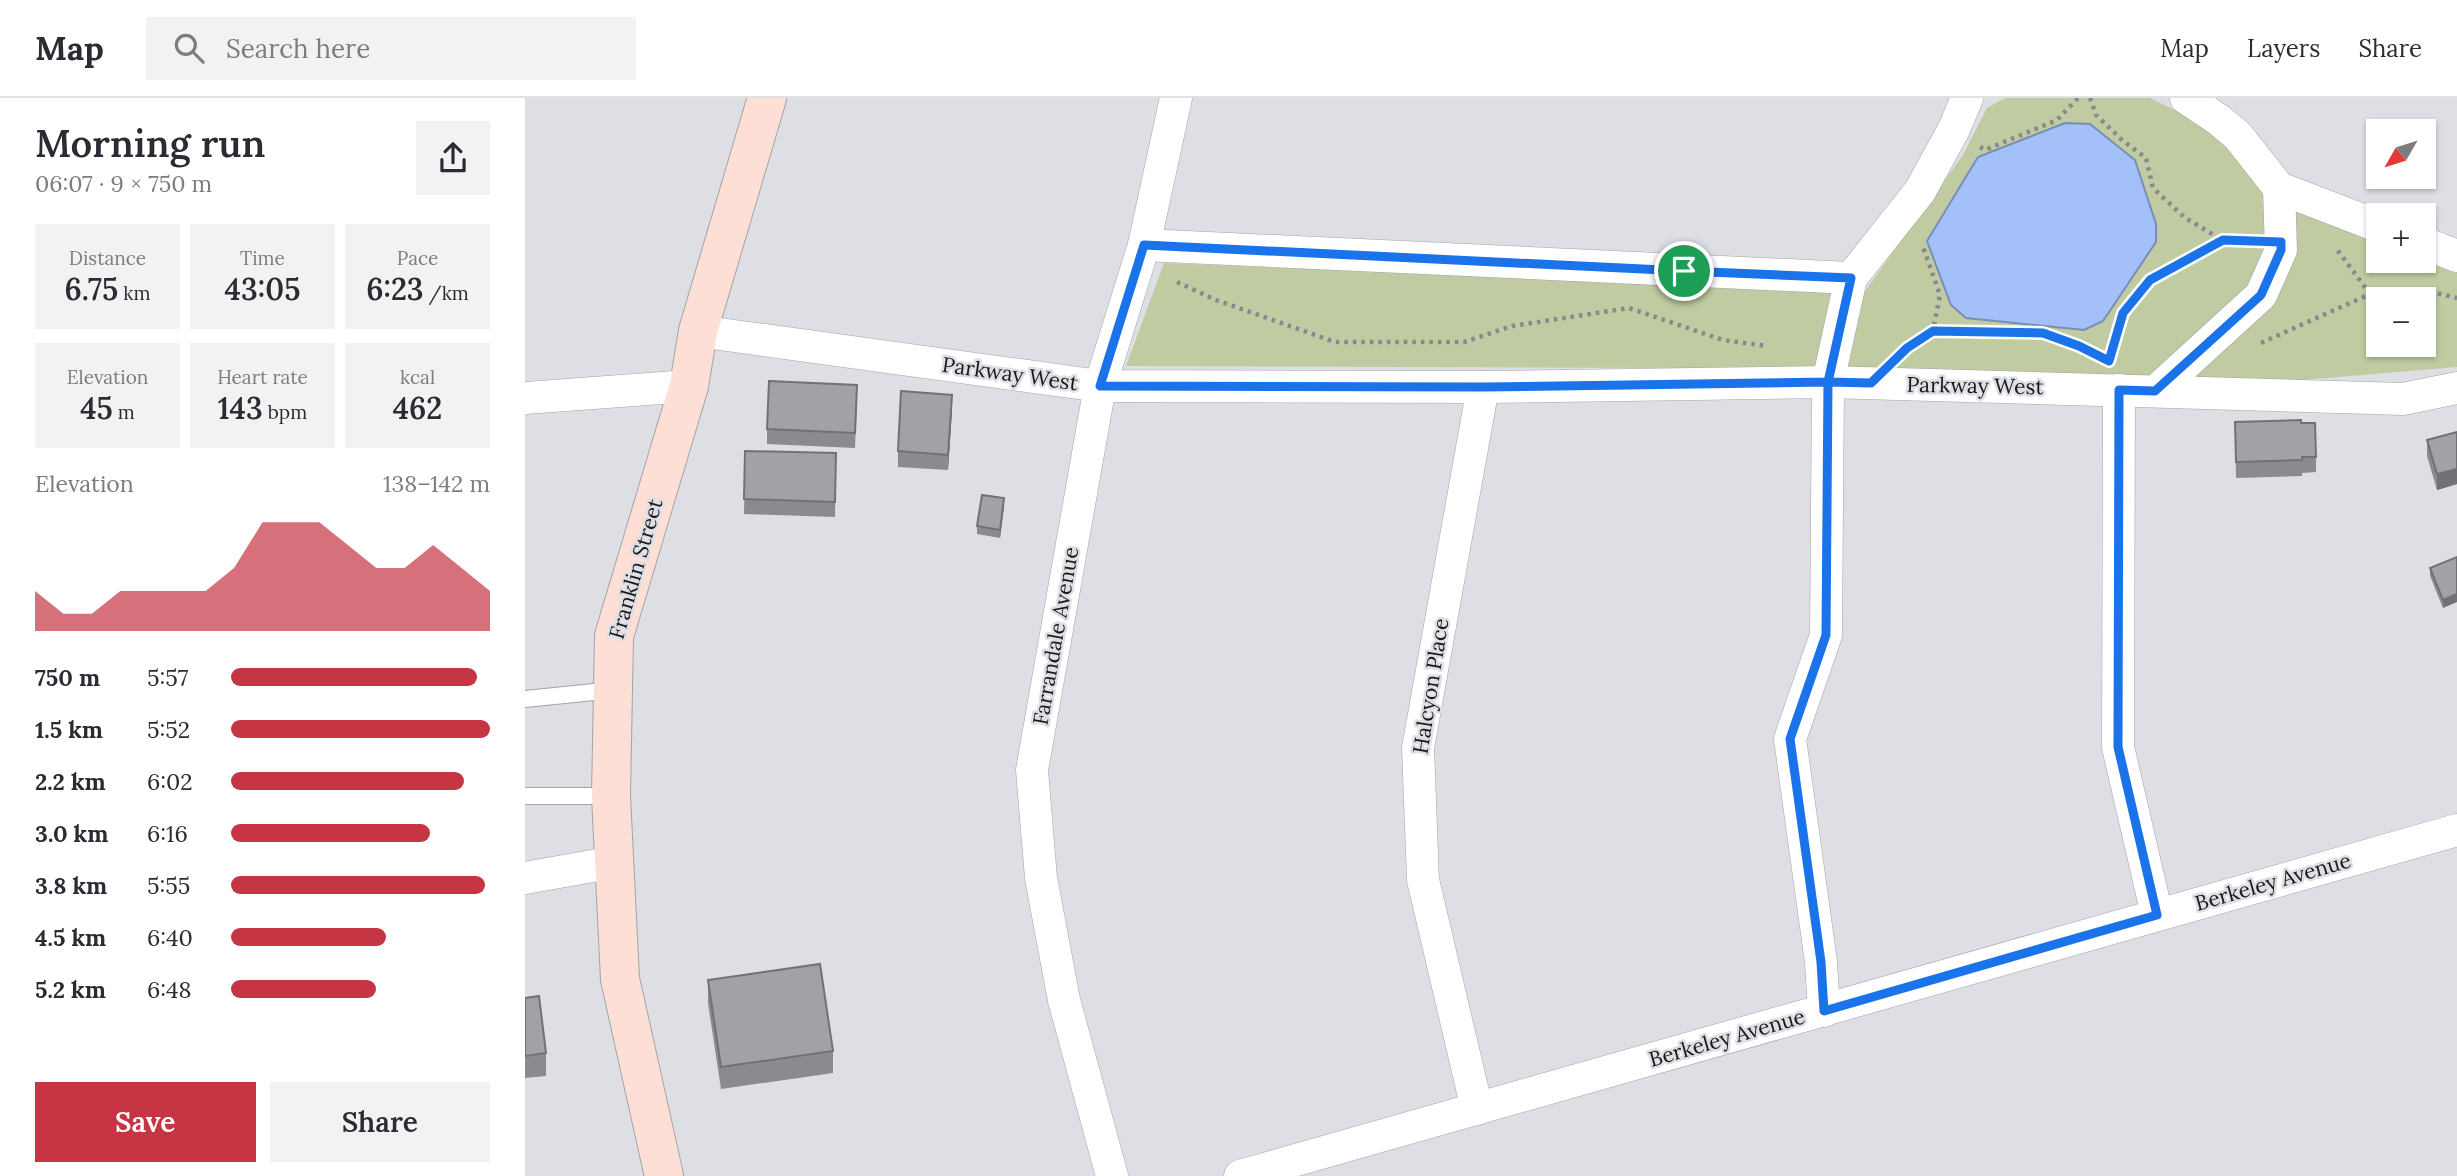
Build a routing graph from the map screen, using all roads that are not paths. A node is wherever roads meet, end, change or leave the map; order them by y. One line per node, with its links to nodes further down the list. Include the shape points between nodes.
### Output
1 (767, 98): 11 (main road, Franklin Street)
2 (1176, 98): 8 (street, Farrandale Avenue)
3 (1967, 98): 10 (street, via 1920,191)
4 (2186, 98): 5 (street, via 2238,136)
5 (2279, 188): 6 (street); 18 (street, via 2281,250 2261,295)
6 (2366, 221)
7 (2436, 248): 9 (street)
8 (1141, 255): 10 (street); 14 (street, Farrandale Avenue)
9 (2457, 256)
10 (1851, 278): 12 (street)
11 (698, 331): 13 (main road, Franklin Street); 14 (street, Parkway West)
12 (1828, 382): 15 (street, Parkway West); 17 (street, Parkway West); 28 (street, via 1826,635 1790,739)
13 (689, 386): 19 (street); 20 (main road, Franklin Street, via 614,636)
14 (1100, 386): 15 (street, Parkway West); 31 (street, Farrandale Avenue, via 1032,769 1041,878 1064,1000)
15 (1483, 387): 29 (street, Halcyon Place, via 1418,748 1423,880)
16 (2457, 388): 18 (street, Parkway West, via 2403,399)
17 (2119, 390): 18 (street, Parkway West); 27 (street, via 2118,747)
18 (2155, 391)
19 (525, 398)
20 (613, 690): 21 (lane); 23 (main road, Franklin Street)
21 (525, 699)
22 (525, 796): 23 (lane)
23 (611, 796): 25 (main road, Franklin Street)
24 (2457, 830): 27 (street, Berkeley Avenue)
25 (615, 862): 26 (street); 30 (main road, Franklin Street, via 619,979)
26 (525, 878)
27 (2157, 915): 28 (street, Berkeley Avenue)
28 (1824, 1011): 29 (street, Berkeley Avenue)
29 (1477, 1109): 32 (street, Berkeley Avenue)
30 (664, 1176)
31 (1112, 1176)
32 (1240, 1176)

